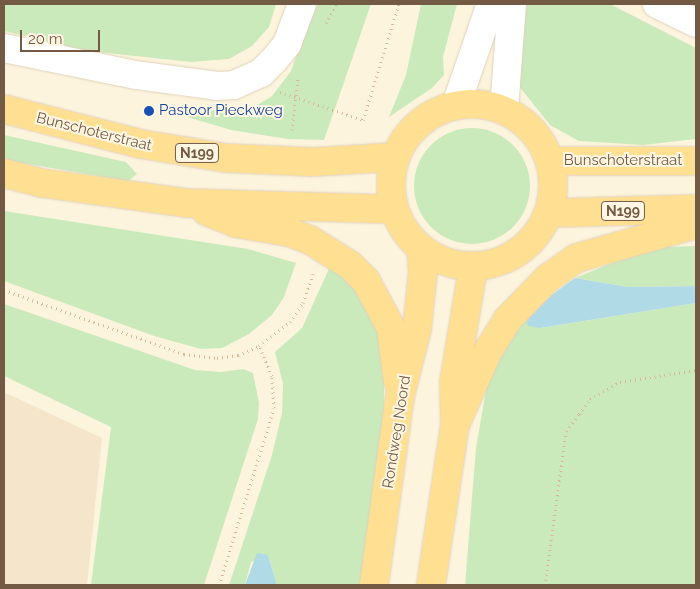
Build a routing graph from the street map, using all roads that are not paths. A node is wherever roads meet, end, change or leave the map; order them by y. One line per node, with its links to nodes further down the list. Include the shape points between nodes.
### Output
1 (302, 4): 6 (street, via 287,44 261,73 234,85 194,84 89,68)
2 (491, 4): 7 (street)
3 (512, 4): 9 (street)
4 (657, 4): 5 (street)
5 (696, 23)
6 (4, 48)
7 (456, 105): 9 (main road, via 478,104); 10 (main road, via 420,122 402,142)
8 (4, 109): 10 (main road, Bunschoterstraat / N199, via 141,144 226,158 313,162)
9 (504, 110): 11 (main road, via 532,131)
10 (395, 157): 16 (main road, via 390,187)
11 (550, 161): 12 (main road, Bunschoterstraat); 17 (main road, via 554,191)
12 (696, 161)
13 (4, 174): 14 (main road, via 42,183)
14 (186, 203): 16 (main road); 21 (main road, via 235,223 289,232 310,240 350,265 366,281 391,328)
15 (696, 208): 17 (main road, N199)
16 (394, 209): 19 (main road, via 404,232)
17 (549, 213): 20 (main road, via 536,236 521,251 498,263)
18 (696, 224): 22 (main road, via 586,255 548,278 507,320 488,351)
19 (421, 250): 20 (main road, via 446,263); 21 (main road, Rondweg Noord, via 423,271 418,329)
20 (472, 268): 22 (main road, via 454,382)
21 (400, 396): 23 (main road, Rondweg Noord)
22 (455, 425): 24 (main road)
23 (374, 585)
24 (431, 585)

